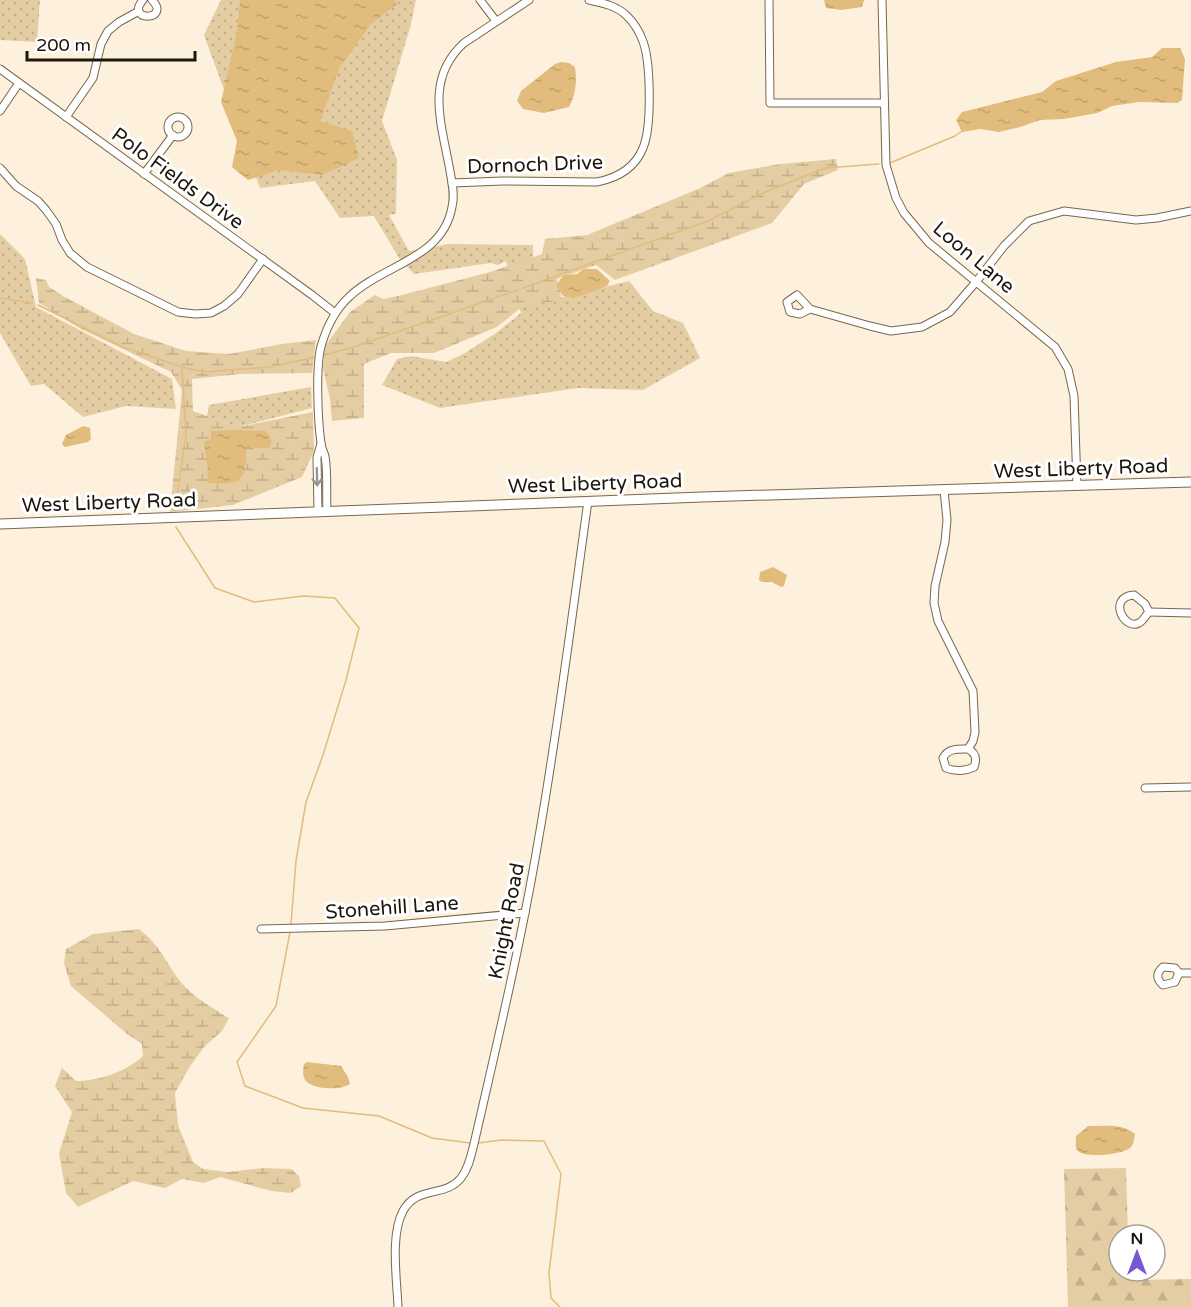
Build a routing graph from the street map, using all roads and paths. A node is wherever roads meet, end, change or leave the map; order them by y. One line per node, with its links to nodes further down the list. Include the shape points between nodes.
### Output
1 (143, 0): 8 (street)
2 (152, 0): 8 (street, via 157,6 154,15 146,17)
3 (480, 0): 9 (street)
4 (529, 0): 9 (street, Dornoch Drive)
5 (589, 0): 18 (street, Dornoch Drive, via 625,14 642,39 647,57 648,123 636,160 612,179 597,182)
6 (769, 0): 12 (street, via 770,103)
7 (882, 0): 12 (street, Loon Lane)
8 (139, 11): 14 (street, via 108,31 93,78)
9 (496, 21): 18 (street, Dornoch Drive, via 454,52 441,75 440,107)
10 (0, 69): 11 (street, Polo Fields Drive)
11 (19, 83): 13 (street); 14 (street, Polo Fields Drive)
12 (884, 103): 21 (street, Loon Lane, via 886,165 900,206 928,243)
13 (0, 111)
14 (66, 117): 17 (street, Polo Fields Drive)
15 (173, 135): 17 (street)
16 (0, 168): 20 (street, via 46,210 70,253 87,267 178,312 212,313 224,306 238,294)
17 (144, 174): 20 (street, Polo Fields Drive)
18 (452, 183): 23 (street, Dornoch Drive, via 449,219 433,243 364,285)
19 (1191, 211): 21 (street, via 1136,220 1064,211 1029,221)
20 (263, 259): 23 (street, Polo Fields Drive)
21 (976, 282): 22 (street, via 950,312 922,327 891,331); 25 (street, Loon Lane, via 1055,346 1068,369 1074,396)
22 (810, 309): 22 (street, via 797,296 786,302 790,312 800,314)
23 (335, 313): 28 (street, Dornoch Drive, via 319,354 321,444 325,457)
24 (1191, 482): 25 (main road, West Liberty Road)
25 (1077, 486): 26 (main road, West Liberty Road)
26 (944, 490): 27 (main road, West Liberty Road); 32 (street, via 947,520 934,603 938,621 973,691 975,732)
27 (588, 501): 28 (main road, West Liberty Road); 35 (street, Knight Road, via 552,758)
28 (323, 511): 29 (main road, West Liberty Road)
29 (0, 524)
30 (1149, 612): 30 (street, via 1134,595 1120,604 1123,618 1130,624 1141,623); 31 (street)
31 (1191, 613)
32 (968, 749): 32 (street, via 945,753 946,768 974,767 976,757)
33 (1191, 787): 34 (street)
34 (1145, 788)
35 (525, 913): 36 (street, Stonehill Lane, via 385,926); 39 (street, Knight Road, via 467,1167 455,1184 417,1196 408,1203 398,1224)
36 (261, 929)
37 (1179, 973): 38 (street)
38 (1191, 973)
39 (398, 1307)

